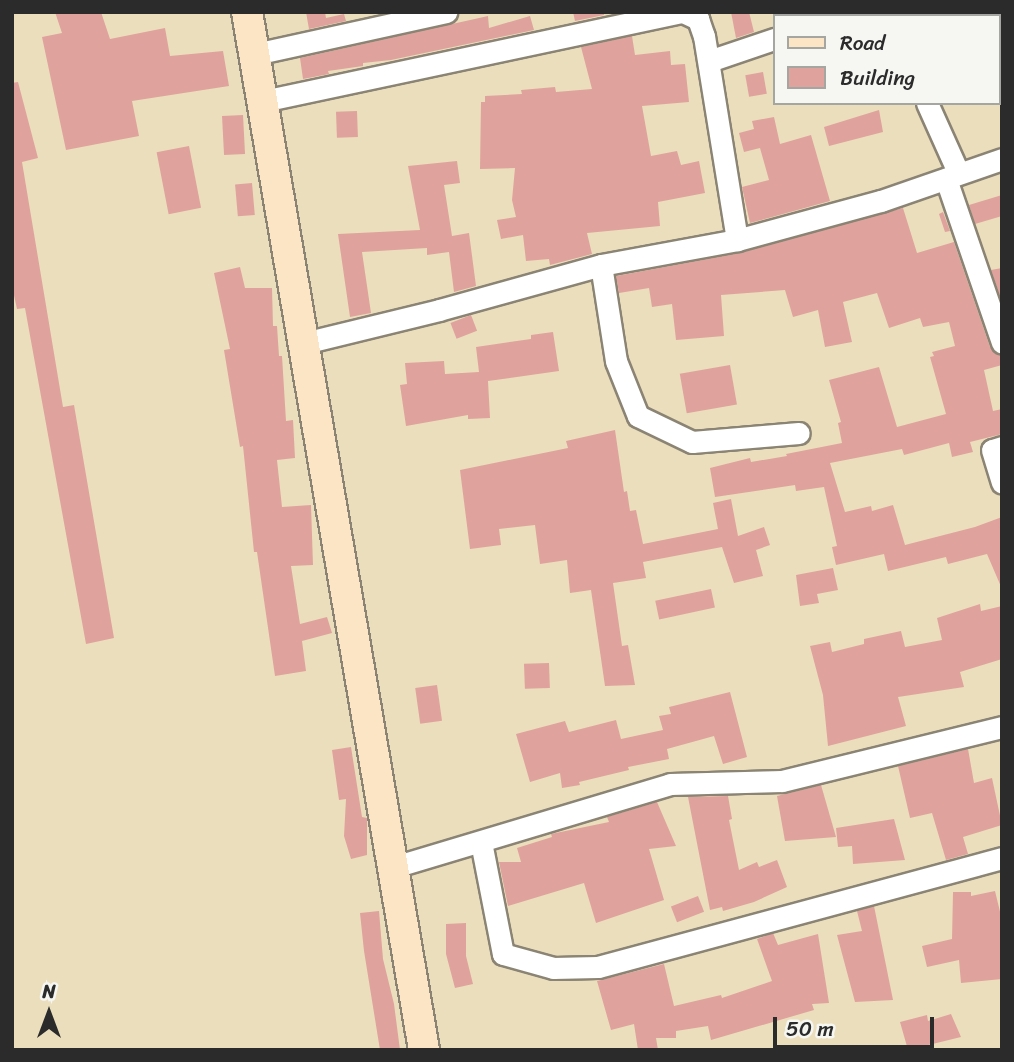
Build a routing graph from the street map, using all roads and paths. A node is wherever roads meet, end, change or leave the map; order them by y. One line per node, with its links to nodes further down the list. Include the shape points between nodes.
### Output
1 (247, 12): 5 (main road)
2 (446, 12): 5 (street)
3 (683, 12): 6 (street, via 698,19); 7 (street)
4 (772, 40): 6 (street)
5 (255, 54): 7 (main road)
6 (709, 61): 11 (street)
7 (263, 101): 14 (main road)
8 (928, 105): 10 (street)
9 (1002, 159): 10 (street)
10 (952, 176): 11 (street, via 881,201); 13 (street)
11 (737, 240): 12 (street)
12 (601, 265): 14 (street); 15 (street, via 616,361 638,416 692,442)
13 (1002, 342)
14 (304, 343): 21 (main road)
15 (799, 433)
16 (1002, 447): 17 (street, via 992,450)
17 (1002, 483)
18 (1002, 727): 19 (street, via 782,781 670,784)
19 (481, 842): 20 (street, via 503,954 553,968 598,967); 21 (street)
20 (1002, 858)
21 (394, 867): 22 (main road)
22 (424, 1050)

